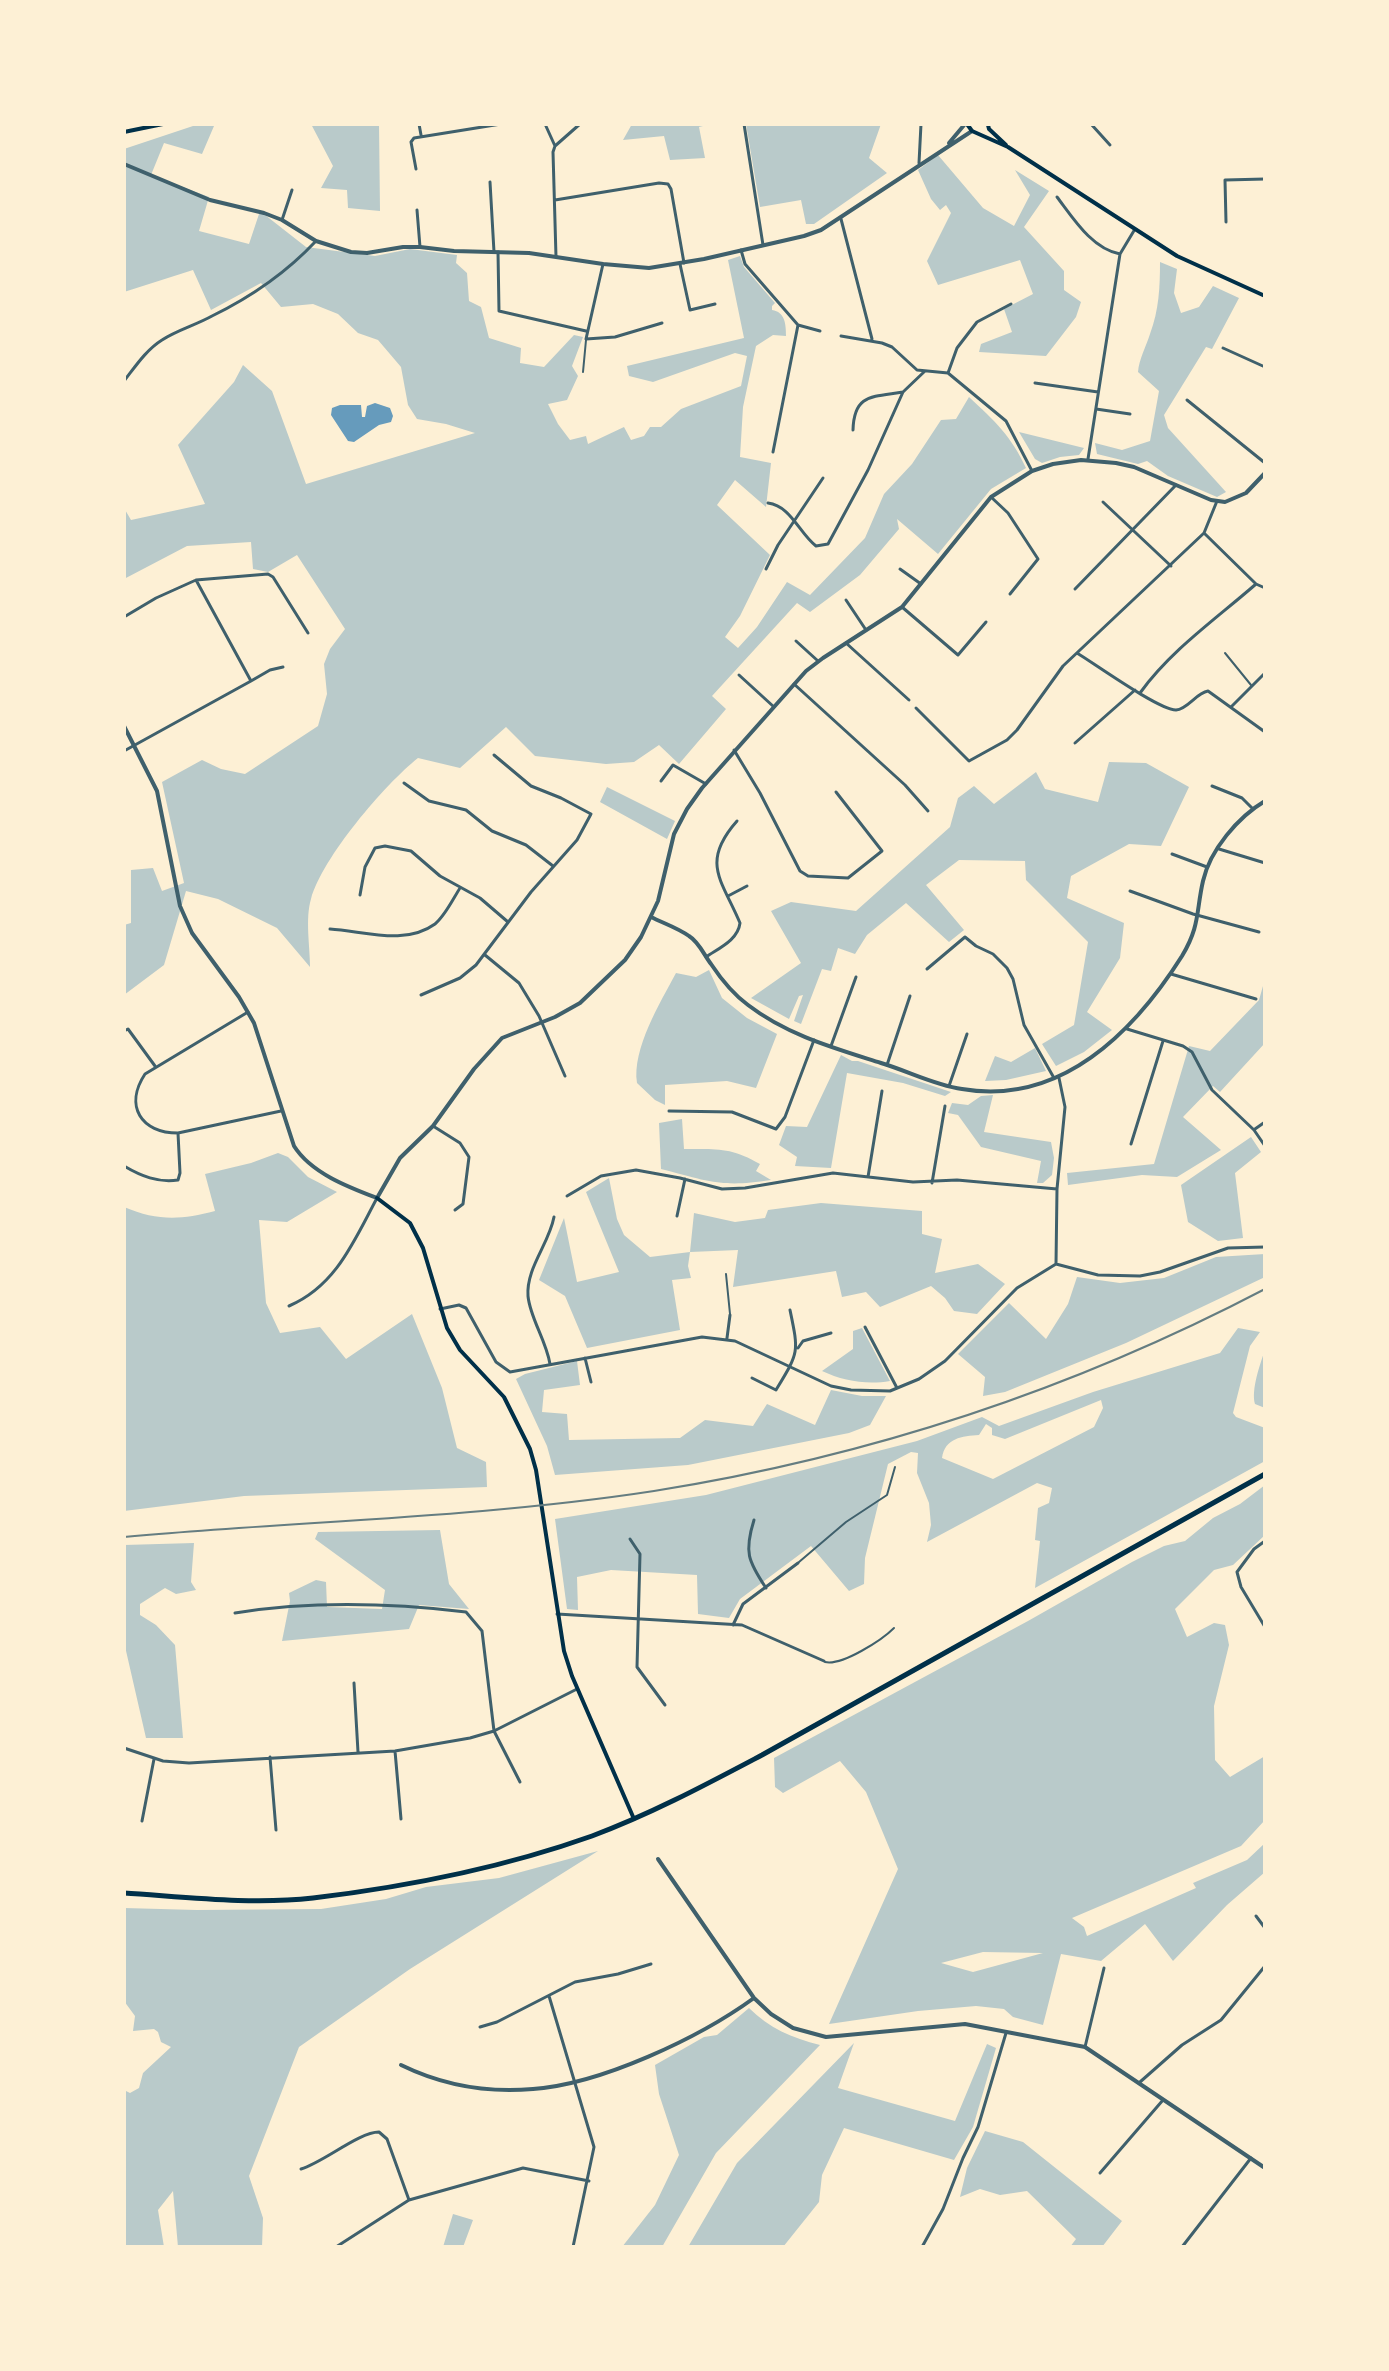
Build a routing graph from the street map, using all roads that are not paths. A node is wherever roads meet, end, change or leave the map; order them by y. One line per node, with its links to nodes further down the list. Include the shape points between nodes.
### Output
1 (163, 124): 12 (main road)
2 (419, 124): 14 (street)
3 (501, 124): 14 (street)
4 (545, 124): 17 (street)
5 (580, 124): 17 (street)
6 (744, 124): 33 (street)
7 (921, 124): 19 (street)
8 (966, 124): 11 (main road); 15 (street)
9 (988, 124): 13 (main road); 18 (main road)
10 (1091, 124): 16 (street)
11 (972, 131): 13 (main road); 15 (street)
12 (124, 132)
13 (979, 132): 18 (main road)
14 (421, 135): 21 (street, via 411,142)
15 (948, 145): 19 (street)
16 (1110, 145)
17 (555, 146): 26 (street)
18 (1008, 147): 31 (main road)
19 (919, 163): 28 (street)
20 (124, 164): 29 (street, via 210,200)
21 (416, 169)
22 (1265, 179): 30 (street, via 1225,180)
23 (490, 182): 36 (street)
24 (292, 190): 29 (street)
25 (1057, 197): 37 (street, via 1096,242)
26 (555, 200): 38 (street); 39 (street, via 668,184)
27 (417, 210): 34 (street)
28 (841, 219): 33 (street, via 804,236); 50 (street)
29 (282, 220): 32 (street)
30 (1226, 222)
31 (1135, 229): 37 (street); 41 (main road, via 1177,256)
32 (316, 241): 34 (street, via 367,253); 56 (street, via 270,283 163,340)
33 (763, 245): 35 (street)
34 (420, 247): 36 (street)
35 (741, 250): 39 (street); 45 (street, via 745,264)
36 (496, 252): 38 (street); 47 (street, via 499,311)
37 (1120, 254): 59 (street)
38 (556, 257): 40 (street)
39 (682, 263): 40 (street, via 649,268); 42 (street, via 690,310)
40 (603, 264): 47 (street)
41 (1265, 296)
42 (715, 304)
43 (1011, 304): 55 (street, via 977,322 957,348)
44 (662, 323): 49 (street, via 615,337)
45 (798, 325): 46 (street); 64 (street)
46 (820, 331)
47 (587, 332): 49 (street)
48 (841, 336): 50 (street)
49 (586, 339): 54 (lane)
50 (872, 339): 53 (street)
51 (1223, 348): 52 (street)
52 (1265, 367)
53 (925, 371): 55 (street); 58 (street)
54 (583, 372)
55 (948, 373): 67 (street, via 1006,421)
56 (124, 381)
57 (1035, 383): 59 (street)
58 (903, 392): 63 (street, via 859,402); 75 (street, via 828,544 816,546)
59 (1098, 392): 61 (street)
60 (1187, 400): 66 (street)
61 (1096, 409): 62 (street); 65 (street)
62 (1130, 414)
63 (853, 430)
64 (773, 452)
65 (1088, 460): 67 (street); 70 (street, via 1134,467)
66 (1265, 463)
67 (1032, 471): 71 (street)
68 (1265, 473): 72 (street, via 1246,493)
69 (823, 478): 75 (street)
70 (1176, 485): 72 (street); 76 (street)
71 (991, 497): 82 (street); 86 (street, via 1038,559)
72 (1217, 501): 77 (street)
73 (1103, 502): 76 (street)
74 (768, 503): 75 (street, via 780,506)
75 (794, 523): 79 (street)
76 (1133, 531): 78 (street); 85 (street)
77 (1204, 533): 78 (street); 83 (street)
78 (1171, 566): 95 (street)
79 (766, 569)
80 (900, 569): 82 (street)
81 (196, 580): 89 (street); 92 (street, via 268,574); 101 (street)
82 (921, 584): 88 (street)
83 (1256, 584): 84 (street); 105 (street, via 1173,654)
84 (1265, 588)
85 (1075, 589)
86 (1010, 594)
87 (846, 600): 91 (street)
88 (902, 607): 90 (street, via 958,655); 91 (street)
89 (124, 617)
90 (986, 622)
91 (866, 630): 94 (street)
92 (308, 633)
93 (796, 641): 97 (street)
94 (846, 643): 97 (street); 106 (street)
95 (1077, 653): 104 (street); 109 (street, via 1017,730 969,761)
96 (1225, 653): 103 (lane)
97 (818, 661): 102 (street)
98 (283, 667): 101 (street)
99 (1265, 673): 103 (street)
100 (739, 675): 107 (street)
101 (251, 681): 113 (street)
102 (794, 684): 107 (street); 124 (street)
103 (1251, 685): 108 (street)
104 (1135, 690): 105 (street); 112 (street)
105 (1140, 693): 108 (street, via 1177,710 1208,691)
106 (909, 700)
107 (774, 707): 114 (street)
108 (1231, 707): 111 (street)
109 (916, 708)
110 (124, 726): 113 (street)
111 (1265, 732)
112 (1075, 743)
113 (135, 745): 115 (street); 149 (street, via 162,807 186,921)
114 (734, 750): 119 (street); 121 (street, via 800,871 808,876 848,878 882,851)
115 (124, 751)
116 (494, 755): 129 (street, via 531,786 591,814 577,840)
117 (661, 781): 119 (street, via 673,765)
118 (404, 783): 129 (street, via 424,799 466,810)
119 (706, 784): 137 (street, via 674,834)
120 (1212, 786): 123 (street, via 1242,798)
121 (836, 792)
122 (1265, 801): 123 (street)
123 (1253, 809): 126 (street)
124 (928, 811)
125 (737, 821): 135 (street, via 717,858)
126 (1219, 849): 128 (street); 130 (street)
127 (1172, 854): 130 (street)
128 (1265, 863)
129 (553, 866): 138 (street)
130 (1207, 867): 136 (street)
131 (747, 886): 135 (street)
132 (460, 888): 134 (street, via 411,851 379,846 365,867); 138 (street); 139 (street, via 436,923 418,932 392,936)
133 (1130, 891): 136 (street)
134 (360, 895)
135 (728, 896): 142 (street, via 740,929)
136 (1199, 915): 140 (street); 144 (street)
137 (651, 917): 142 (street, via 689,935); 150 (street, via 633,950 594,993)
138 (508, 922): 141 (street)
139 (330, 929)
140 (1259, 932)
141 (485, 955): 146 (street, via 460,978); 150 (street, via 519,983)
142 (706, 957): 154 (street, via 746,1004)
143 (927, 969): 160 (street, via 965,937 993,954 1013,979 1024,1025)
144 (1171, 974): 148 (street); 151 (street)
145 (856, 977): 156 (street)
146 (421, 995)
147 (910, 996): 157 (street)
148 (1256, 999)
149 (248, 1012): 158 (street); 164 (street)
150 (541, 1023): 159 (street); 167 (street, via 502,1038)
151 (1127, 1029): 155 (street); 160 (street)
152 (124, 1031): 158 (street, via 128,1029)
153 (967, 1034): 161 (street)
154 (814, 1040): 156 (street); 165 (street, via 776,1129 732,1112)
155 (1163, 1041): 168 (street, via 1192,1052 1212,1090); 170 (street)
156 (831, 1046): 157 (street)
157 (887, 1065): 161 (street)
158 (155, 1066): 169 (street, via 138,1084 137,1109 154,1130)
159 (565, 1076)
160 (1056, 1077): 161 (street, via 1004,1090); 176 (street, via 1065,1107)
161 (949, 1086)
162 (882, 1091): 173 (street)
163 (945, 1106): 175 (street)
164 (282, 1111): 169 (street); 178 (street, via 294,1146 306,1162)
165 (669, 1111)
166 (1265, 1122): 168 (street)
167 (433, 1126): 178 (street, via 400,1158); 179 (street, via 460,1143 469,1157 463,1204)
168 (1254, 1130): 171 (street)
169 (178, 1133): 172 (street, via 178,1180 149,1179)
170 (1131, 1144)
171 (1265, 1146)
172 (124, 1166)
173 (868, 1177): 174 (street, via 833,1173 733,1189); 175 (street)
174 (685, 1179): 177 (street, via 636,1170 613,1172); 180 (street)
175 (932, 1183): 176 (street, via 957,1180)
176 (1057, 1189): 183 (street)
177 (567, 1196)
178 (377, 1198): 185 (street, via 330,1278); 186 (main road, via 410,1223 423,1248)
179 (455, 1210)
180 (677, 1216)
181 (554, 1217): 194 (street, via 528,1287)
182 (1265, 1247): 183 (street, via 1228,1248 1140,1276 1098,1275)
183 (1056, 1264): 198 (street, via 1017,1288 945,1361)
184 (726, 1274): 188 (lane)
185 (289, 1306)
186 (440, 1309): 194 (street, via 466,1308 504,1370); 207 (main road, via 460,1350 504,1397 530,1449)
187 (790, 1310): 192 (street)
188 (730, 1315): 191 (street)
189 (865, 1327): 198 (street)
190 (831, 1333): 192 (street, via 803,1341)
191 (727, 1338): 193 (street, via 702,1337); 195 (street)
192 (798, 1348): 195 (street)
193 (585, 1358): 194 (street); 197 (street)
194 (550, 1364)
195 (790, 1367): 196 (street, via 776,1390); 198 (street, via 851,1390)
196 (752, 1378)
197 (591, 1382)
198 (897, 1388)
199 (895, 1467): 204 (lane, via 887,1495)
200 (1265, 1474): 224 (main road, via 762,1755)
201 (754, 1520): 205 (street, via 748,1562)
202 (630, 1539): 208 (street, via 640,1554)
203 (1265, 1541): 210 (street, via 1237,1572)
204 (798, 1563): 205 (street)
205 (766, 1588): 209 (street, via 743,1604)
206 (235, 1613): 216 (street, via 284,1605 466,1612 482,1631)
207 (557, 1614): 208 (street); 214 (main road)
208 (639, 1618): 209 (street); 215 (street, via 637,1667)
209 (733, 1625): 212 (street)
210 (1265, 1627)
211 (894, 1628): 212 (lane, via 882,1640 841,1660)
212 (824, 1661)
213 (354, 1683): 219 (street)
214 (577, 1689): 216 (street); 224 (main road)
215 (665, 1705)
216 (494, 1731): 218 (street); 222 (street)
217 (124, 1748): 221 (street)
218 (395, 1751): 219 (street); 223 (street)
219 (358, 1752): 220 (street)
220 (270, 1757): 221 (street, via 202,1763); 226 (street)
221 (154, 1759): 225 (street)
222 (520, 1782)
223 (401, 1819)
224 (634, 1819): 228 (main road, via 471,1870 311,1898)
225 (142, 1821)
226 (276, 1830)
227 (658, 1859): 235 (street)
228 (124, 1893)
229 (1256, 1916): 230 (street)
230 (1265, 1928)
231 (651, 1964): 234 (street, via 575,1982)
232 (1265, 1966): 241 (street, via 1221,2020)
233 (1104, 1968): 238 (street)
234 (549, 1996): 236 (street); 240 (street)
235 (754, 1998): 237 (street, via 793,2028 826,2037 965,2024); 240 (street, via 654,2055)
236 (480, 2027)
237 (1006, 2033): 238 (street); 251 (street, via 978,2127)
238 (1085, 2047): 241 (street)
239 (401, 2065): 240 (street, via 438,2080 495,2090)
240 (576, 2081): 247 (street, via 594,2147)
241 (1139, 2083): 242 (street)
242 (1163, 2100): 243 (street); 246 (street)
243 (1251, 2158): 244 (street); 252 (street)
244 (1265, 2168)
245 (301, 2169): 248 (street, via 379,2132 387,2139)
246 (1100, 2173)
247 (589, 2181): 248 (street, via 523,2168); 250 (street)
248 (409, 2200): 249 (street)
249 (336, 2247)
250 (573, 2247)
251 (922, 2247)
252 (1182, 2247)

